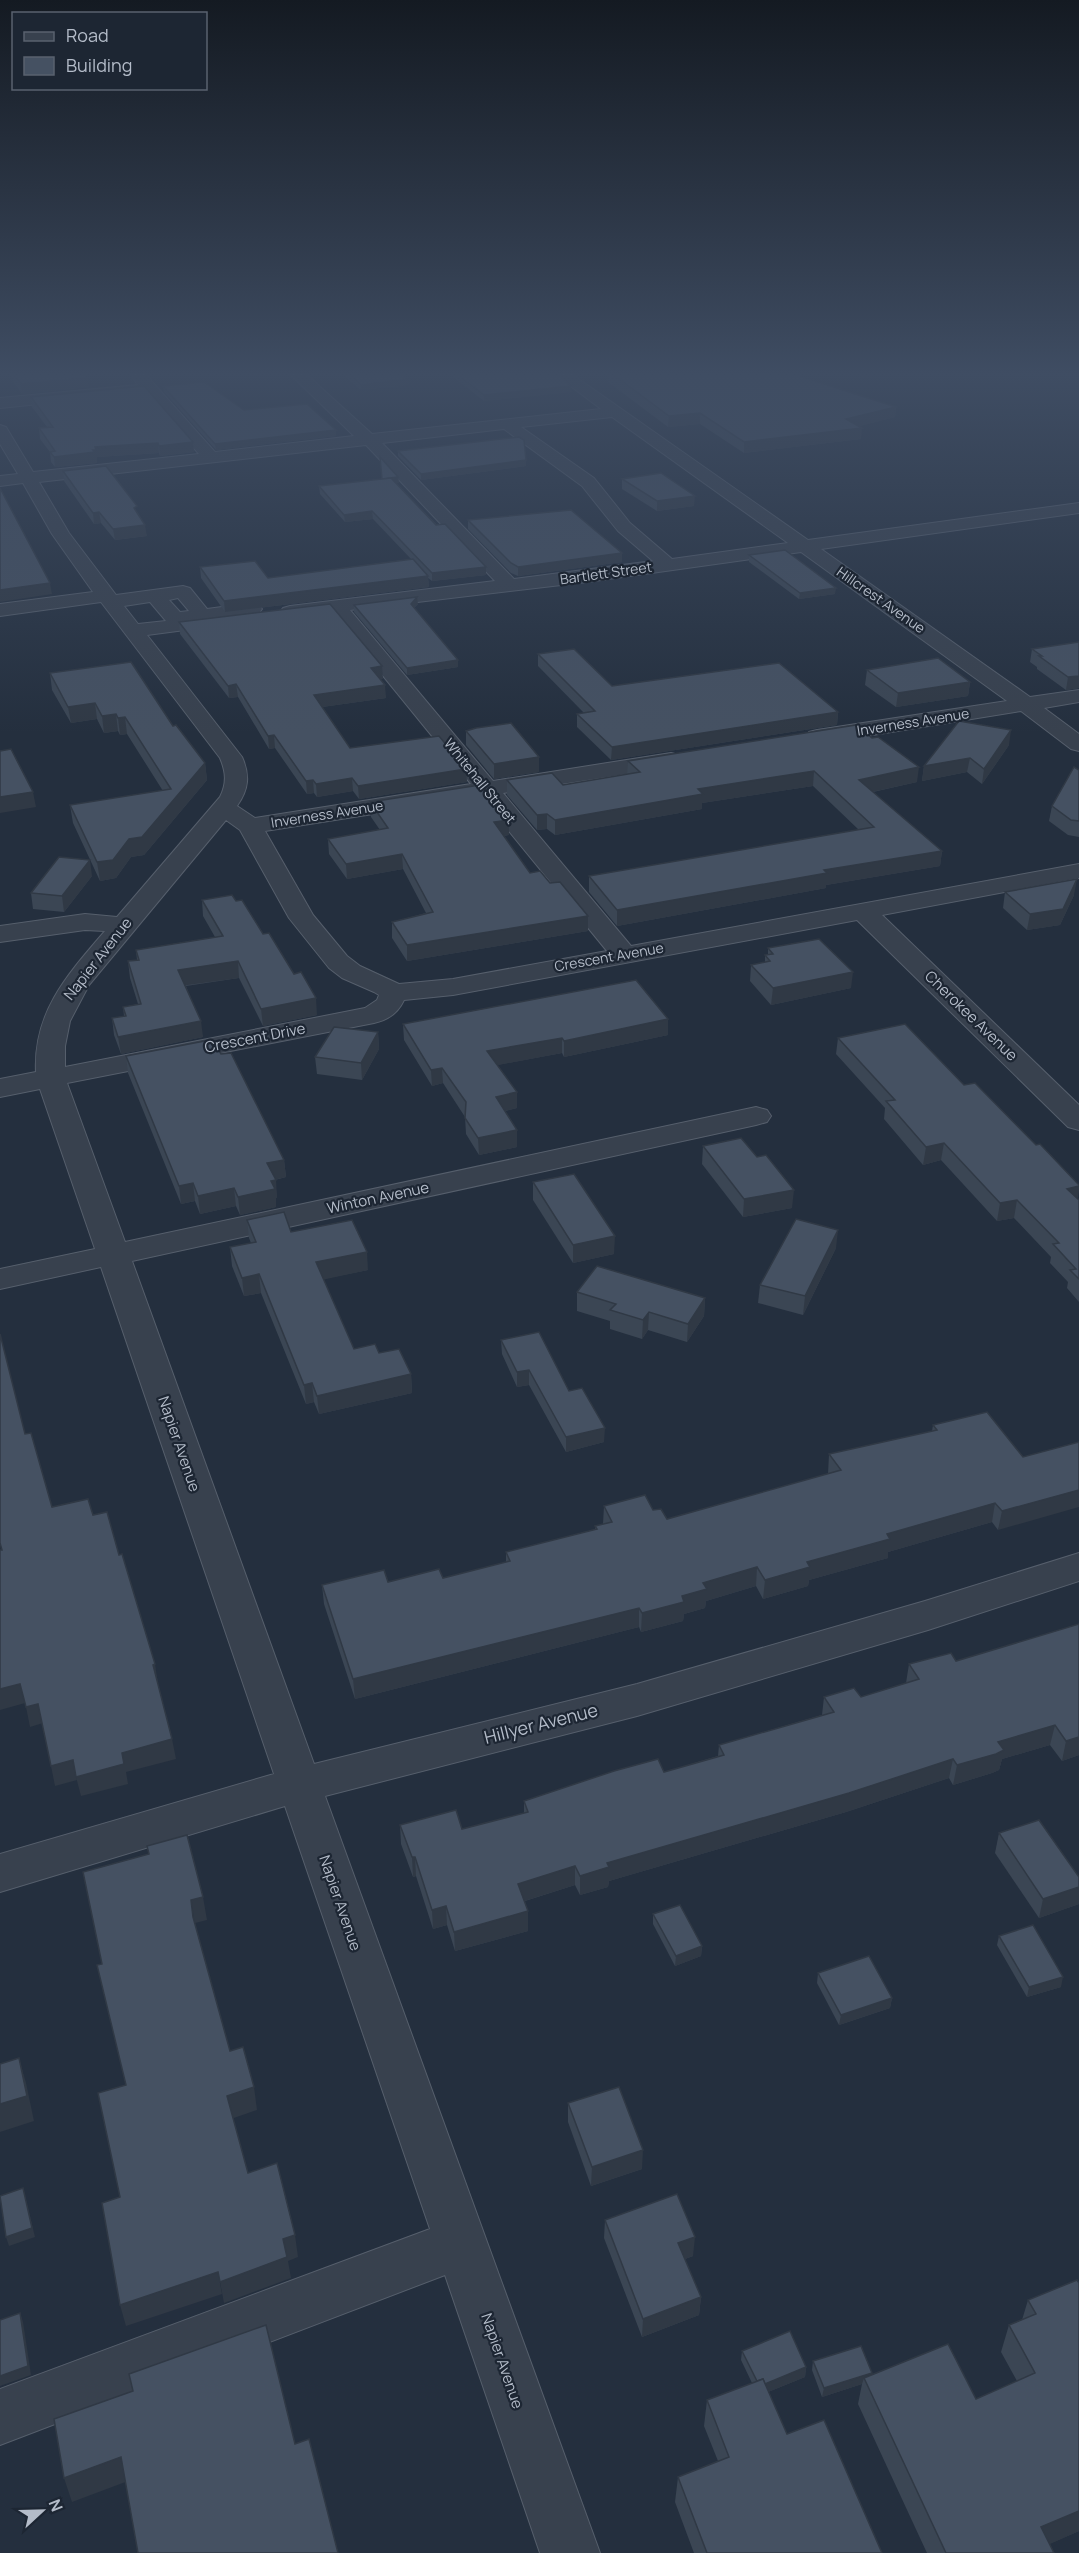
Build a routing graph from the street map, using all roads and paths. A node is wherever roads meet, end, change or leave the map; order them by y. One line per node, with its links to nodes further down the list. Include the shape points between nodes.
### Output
1 (27, 494): 9 (street, Napier Avenue)
2 (422, 494): 8 (street)
3 (599, 494): 7 (street, via 624,527)
4 (730, 494): 6 (street, Hillcrest Avenue)
5 (1079, 508): 6 (street, Bartlett Street)
6 (803, 546): 7 (street, Bartlett Street); 15 (street, Hillcrest Avenue)
7 (668, 565): 8 (street, Bartlett Street)
8 (509, 585): 10 (street, Bartlett Street)
9 (108, 599): 11 (street, via 155,596 175,619); 12 (street); 13 (street, Napier Avenue)
10 (336, 607): 13 (street, Bartlett Street); 19 (street, Whitehall Street)
11 (252, 609)
12 (0, 610)
13 (133, 631): 20 (street, Napier Avenue, via 236,767)
14 (1079, 696): 15 (street, Inverness Avenue)
15 (1023, 705): 16 (street, Inverness Avenue); 17 (street, Hillcrest Avenue)
16 (802, 740)
17 (1079, 744)
18 (697, 756): 19 (street, Inverness Avenue)
19 (487, 789): 20 (street, Inverness Avenue); 25 (street, Whitehall Street)
20 (237, 817): 23 (street, Napier Avenue); 26 (street, via 324,946 351,972)
21 (1079, 871): 22 (street, Crescent Avenue)
22 (864, 912): 25 (street, Crescent Avenue); 30 (street, Cherokee Avenue)
23 (125, 925): 24 (street, via 85,922); 27 (street, Napier Avenue, via 85,971 53,1025 48,1053)
24 (0, 934)
25 (624, 954): 26 (street, Crescent Avenue, via 453,987)
26 (394, 993): 27 (street, Crescent Drive, via 374,1015)
27 (51, 1078): 28 (street, Crescent Drive); 31 (street, Napier Avenue)
28 (0, 1088)
29 (756, 1116): 31 (street, Winton Avenue)
30 (1079, 1121)
31 (113, 1256): 32 (street, Winton Avenue); 34 (street, Napier Avenue)
32 (0, 1279)
33 (1079, 1567): 34 (street, Hillyer Avenue, via 637,1700)
34 (298, 1785): 35 (street, Hillyer Avenue); 36 (street, Napier Avenue)
35 (0, 1873)
36 (461, 2243): 37 (street); 38 (street, Napier Avenue)
37 (0, 2417)
38 (570, 2553)

